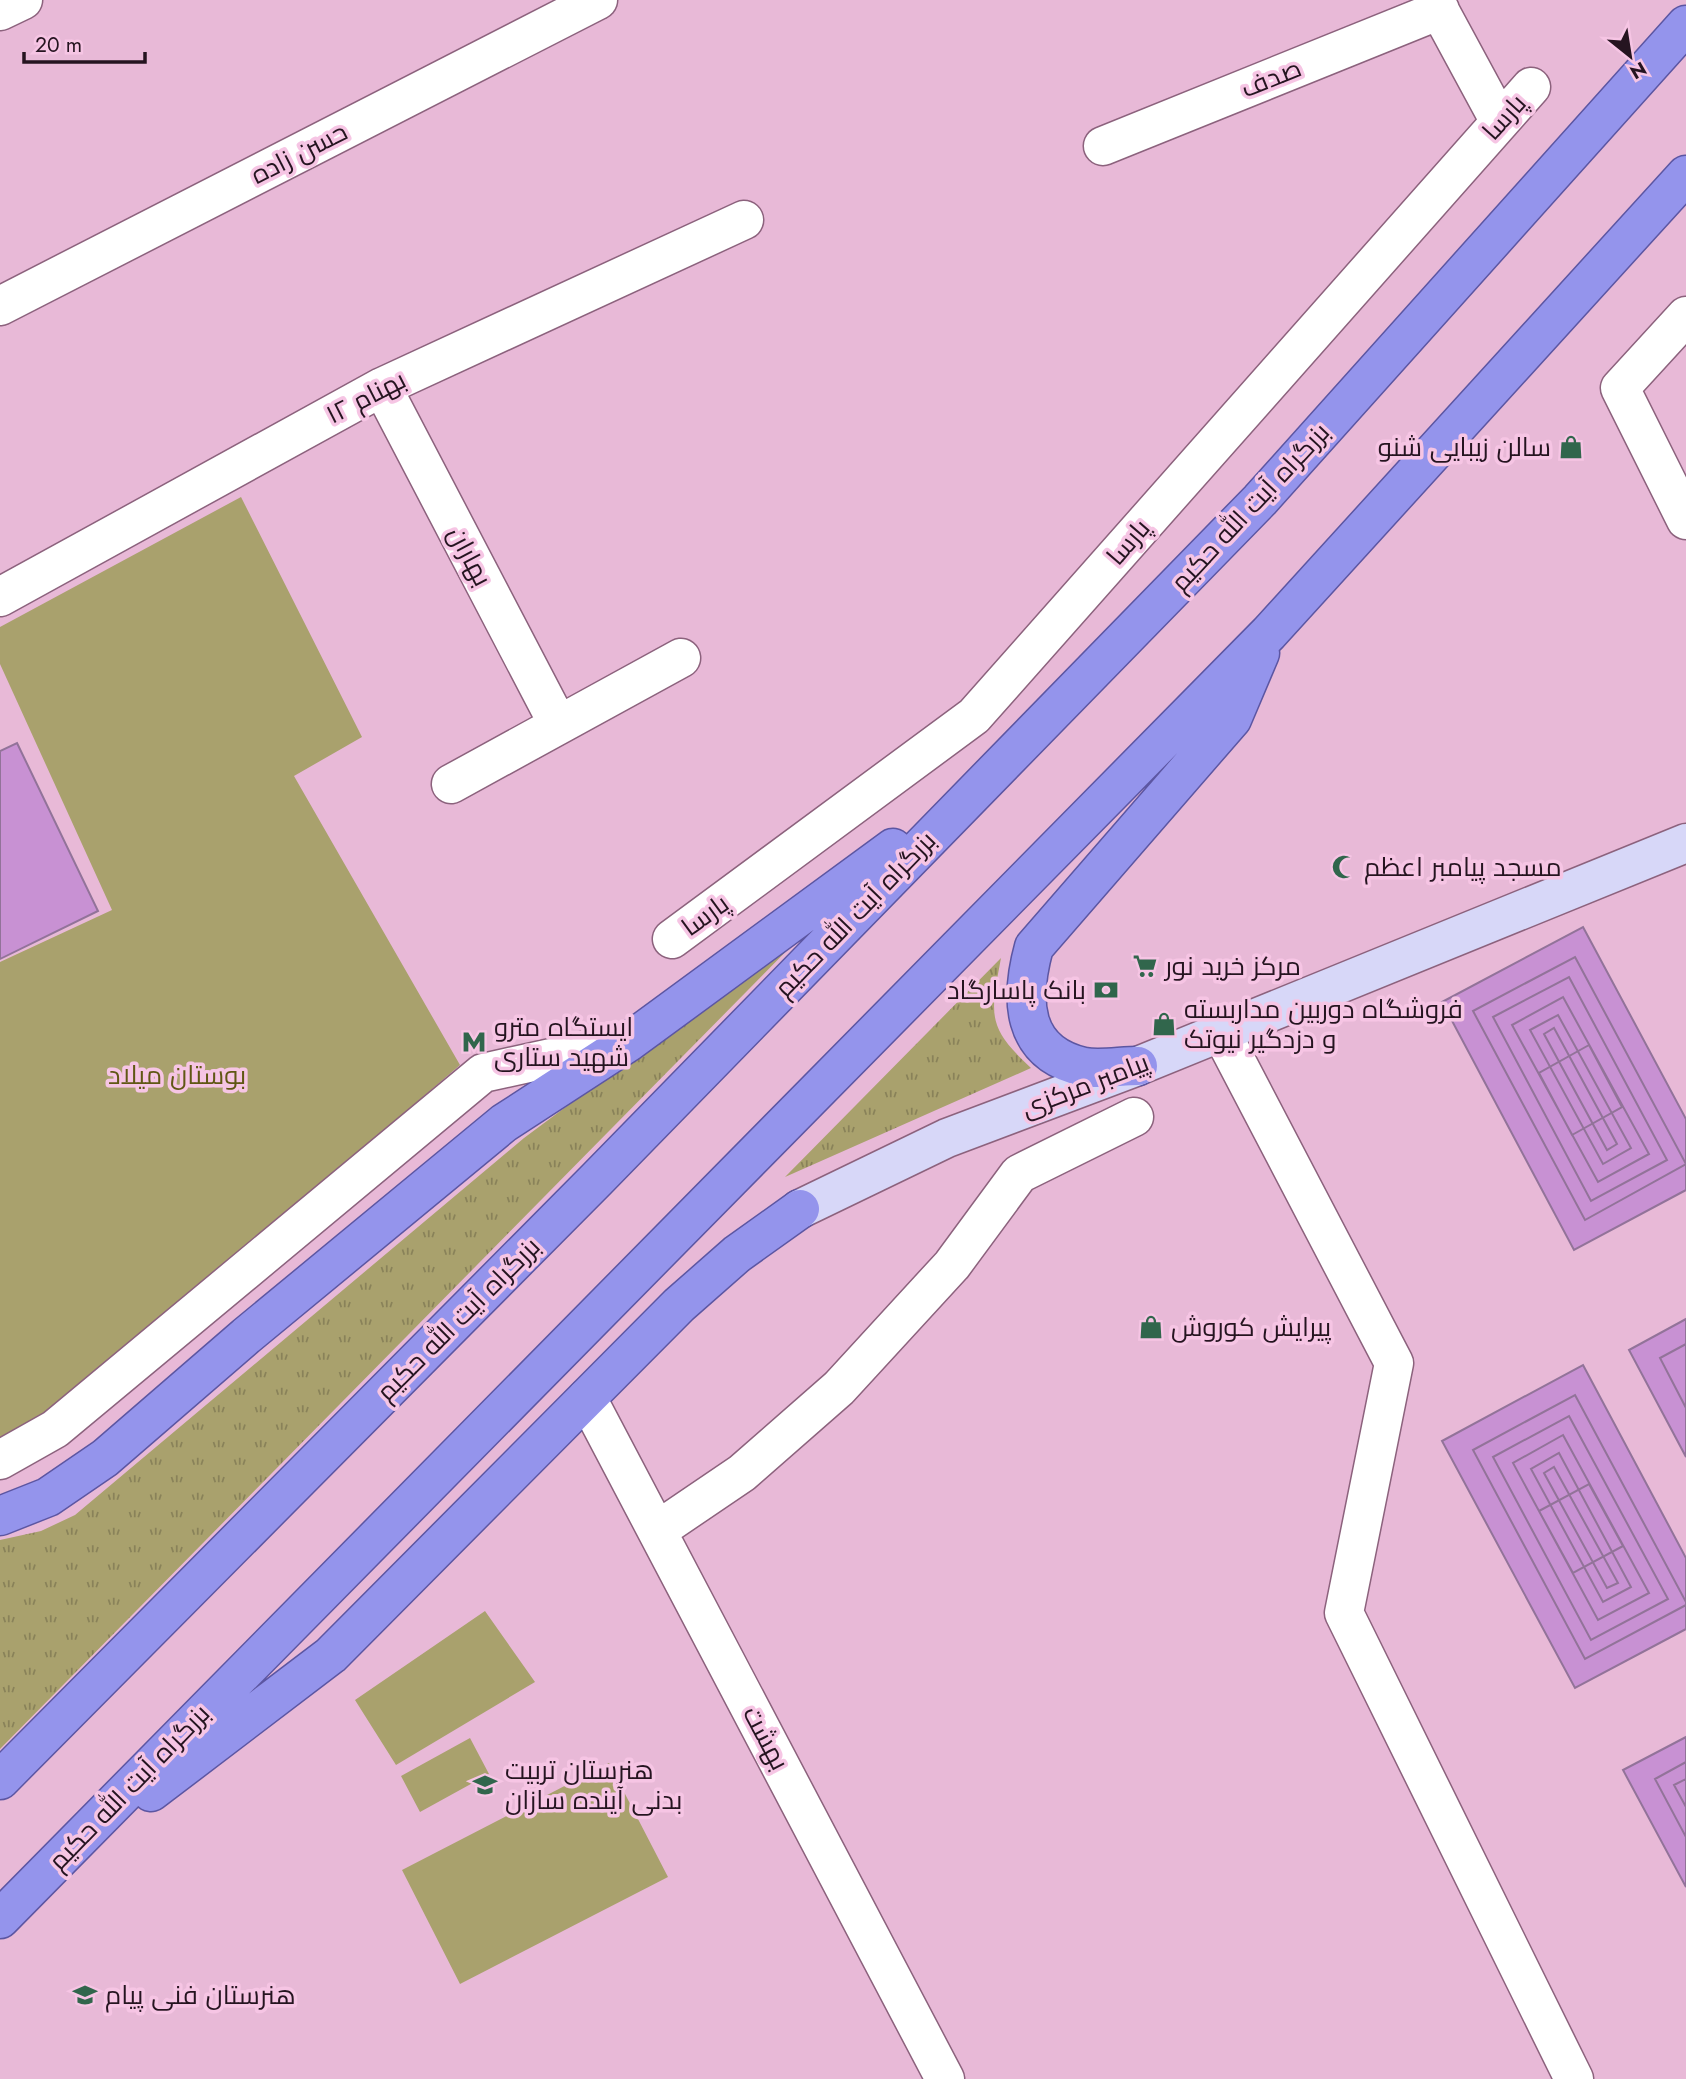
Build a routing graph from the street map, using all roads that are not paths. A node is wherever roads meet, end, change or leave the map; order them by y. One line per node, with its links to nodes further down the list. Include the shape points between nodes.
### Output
1 (23, 0): 4 (street)
2 (598, 0): 11 (street, حسن زاده)
3 (1437, 5): 7 (street); 8 (street, صدف)
4 (0, 12)
5 (1686, 25): 19 (highway, بزرگراه آیت الله حکیم, via 1260,500)
6 (1531, 86): 7 (street, پارسا)
7 (1500, 122): 22 (street, پارسا, via 974,716)
8 (1103, 146)
9 (1686, 175): 16 (highway, بزرگراه آیت الله حکیم)
10 (744, 220): 13 (street, بهنام ۱۲)
11 (0, 306)
12 (1686, 316): 14 (street, via 1620,388)
13 (382, 387): 15 (street, بهنام ۱۲); 18 (street, بهاران)
14 (1686, 520)
15 (0, 597)
16 (1269, 633): 25 (highway, via 1232,719 1034,947 1025,979 1026,1014 1039,1041 1057,1056 1085,1067); 33 (highway, بزرگراه آیت الله حکیم)
17 (681, 658): 18 (street)
18 (558, 724): 20 (street)
19 (986, 781): 24 (highway); 32 (highway, بزرگراه آیت الله حکیم)
20 (451, 784)
21 (1686, 844): 23 (main road, پیامبر مرکزی)
22 (672, 939)
23 (1221, 1032): 25 (main road, پیامبر مرکزی); 36 (street, via 1394,1363 1343,1613)
24 (630, 1041): 29 (street, via 483,1073 55,1429); 30 (highway, via 505,1123 105,1458 48,1497)
25 (1138, 1066): 27 (main road, پیامبر مرکزی, via 947,1138)
26 (1134, 1117): 31 (street, via 1019,1174 952,1265 838,1388 742,1473)
27 (800, 1209): 28 (highway, via 737,1254 678,1305)
28 (587, 1398): 31 (street, بهشت); 33 (highway, via 331,1655)
29 (0, 1460)
30 (0, 1516)
31 (658, 1530): 35 (street, بهشت)
32 (0, 1780)
33 (43, 1874): 34 (highway, بزرگراه آیت الله حکیم)
34 (0, 1919)
35 (945, 2079)
36 (1574, 2079)

